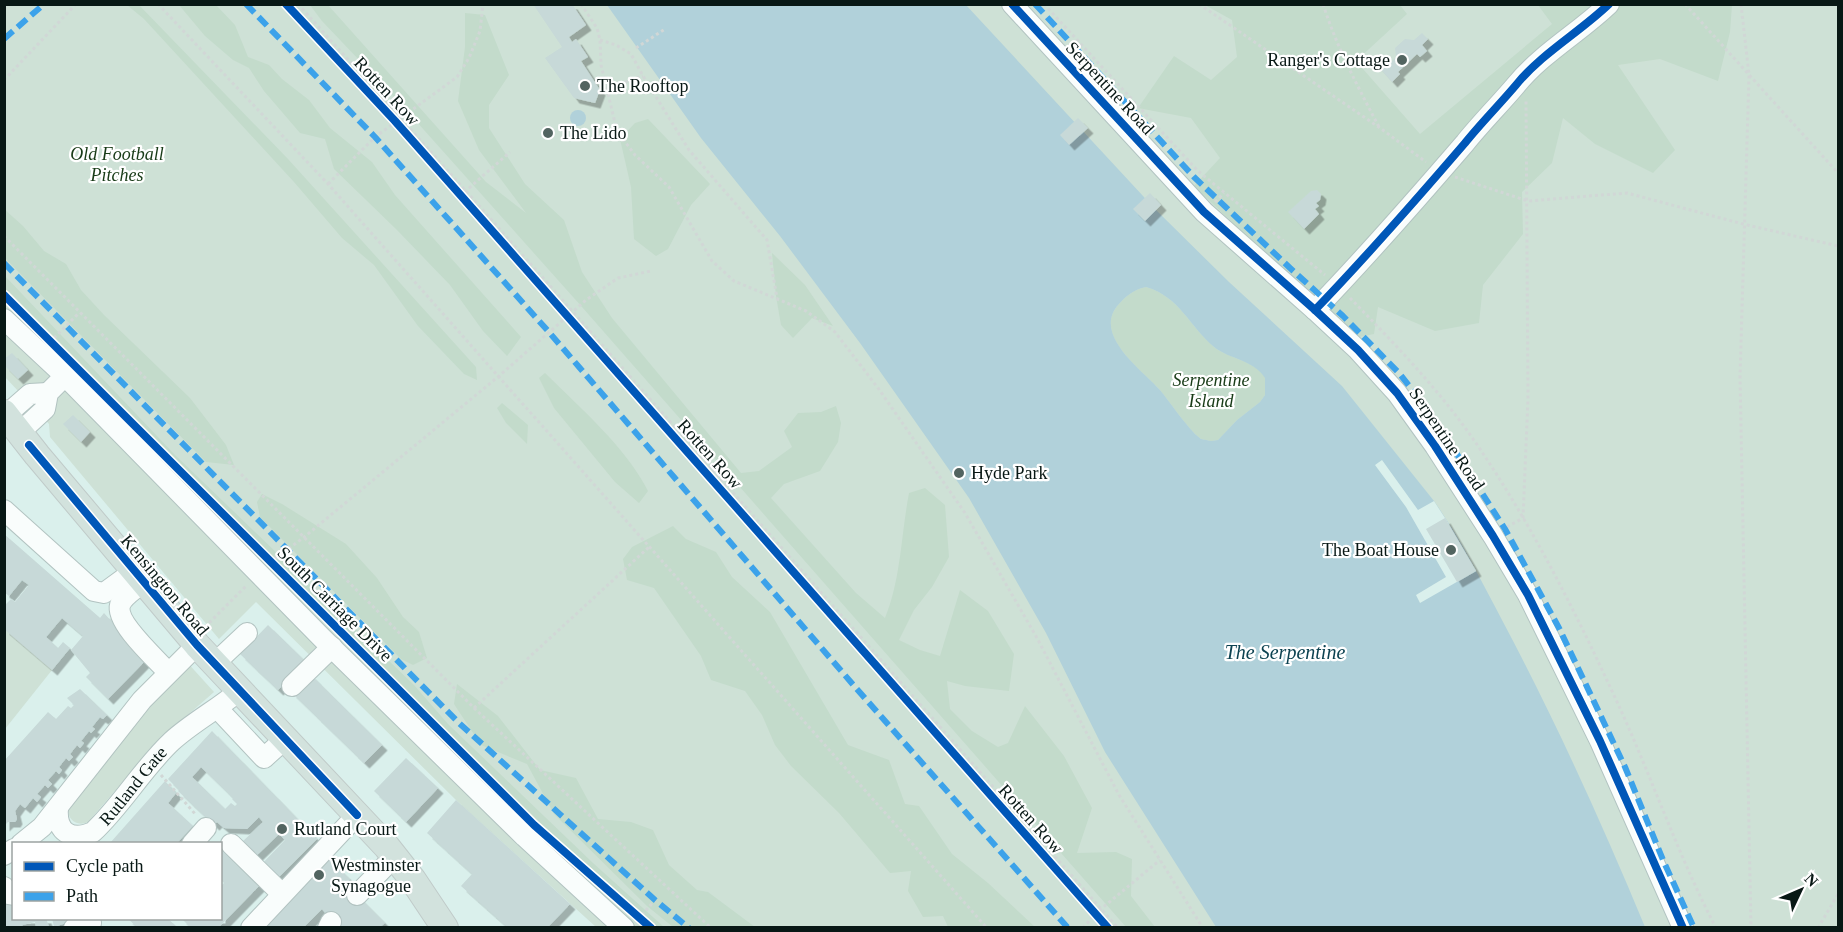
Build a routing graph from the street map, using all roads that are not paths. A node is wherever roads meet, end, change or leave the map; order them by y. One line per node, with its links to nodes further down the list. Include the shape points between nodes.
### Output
1 (1012, 4): 3 (street, Serpentine Road, via 1204,212)
2 (1609, 4): 3 (street, via 1525,75)
3 (1315, 310): 32 (street, Serpentine Road, via 1397,393 1499,546 1528,595 1600,741)
4 (4, 319): 5 (street, South Carriage Drive)
5 (65, 376): 6 (street, via 48,393 30,394); 11 (street, South Carriage Drive)
6 (9, 423): 8 (main road, Kensington Road)
7 (4, 510): 8 (street, via 94,591 104,593)
8 (138, 577): 10 (main road, Kensington Road); 13 (street, via 119,613)
9 (247, 633): 12 (street)
10 (200, 636): 12 (main road, Kensington Road); 13 (street)
11 (332, 647): 14 (street); 29 (street, South Carriage Drive, via 525,837)
12 (214, 664): 15 (main road, Kensington Road)
13 (168, 672): 18 (street, via 142,699)
14 (292, 686)
15 (239, 691): 16 (street, Rutland Gate); 17 (main road, Kensington Road)
16 (218, 709): 17 (street, via 264,758); 22 (street, Rutland Gate, via 171,742)
17 (285, 739): 19 (main road, Kensington Road)
18 (58, 808): 21 (street, Rutland Gate, via 57,819); 23 (street)
19 (357, 815): 26 (main road, Kensington Road); 27 (street)
20 (206, 828): 24 (street)
21 (66, 838): 22 (street, Rutland Gate)
22 (92, 839)
23 (22, 842)
24 (193, 842)
25 (231, 844): 27 (street)
26 (395, 856): 28 (street); 31 (main road, Kensington Road)
27 (282, 894): 30 (street)
28 (357, 896)
29 (628, 920)
30 (251, 927)
31 (445, 927)
32 (1683, 927)

